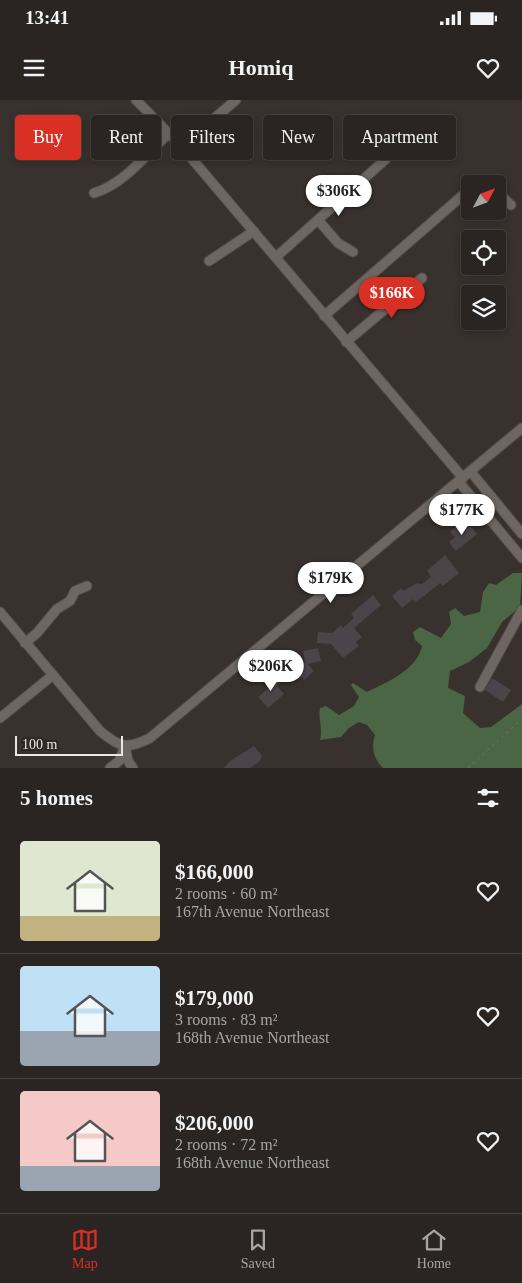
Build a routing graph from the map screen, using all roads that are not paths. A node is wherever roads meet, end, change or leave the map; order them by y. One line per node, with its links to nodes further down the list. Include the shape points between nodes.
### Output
1 (136, 100): 4 (street)
2 (236, 100): 3 (street)
3 (218, 115)
4 (169, 133): 7 (street, via 136,166)
5 (193, 160): 12 (street)
6 (385, 160): 11 (street)
7 (94, 193)
8 (461, 197): 17 (street)
9 (506, 200): 10 (street)
10 (511, 205)
11 (318, 220): 13 (street, via 338,243); 14 (street)
12 (254, 231): 14 (street); 15 (street)
13 (353, 252)
14 (276, 257): 17 (street)
15 (209, 261)
16 (422, 278): 18 (street)
17 (324, 316): 18 (street)
18 (346, 342): 20 (street)
19 (522, 428): 20 (street)
20 (464, 477): 21 (street); 22 (street); 30 (street, via 150,738 136,746)
21 (522, 534)
22 (522, 558)
23 (87, 586): 26 (street, via 75,591 70,601 57,609 38,633)
24 (522, 610): 28 (street)
25 (0, 612): 26 (street)
26 (26, 642): 27 (street)
27 (53, 674): 29 (street); 30 (street, via 100,731)
28 (480, 686)
29 (0, 718)
30 (125, 746): 31 (street, via 119,761); 32 (street, via 128,761)
31 (110, 768)
32 (134, 768)

